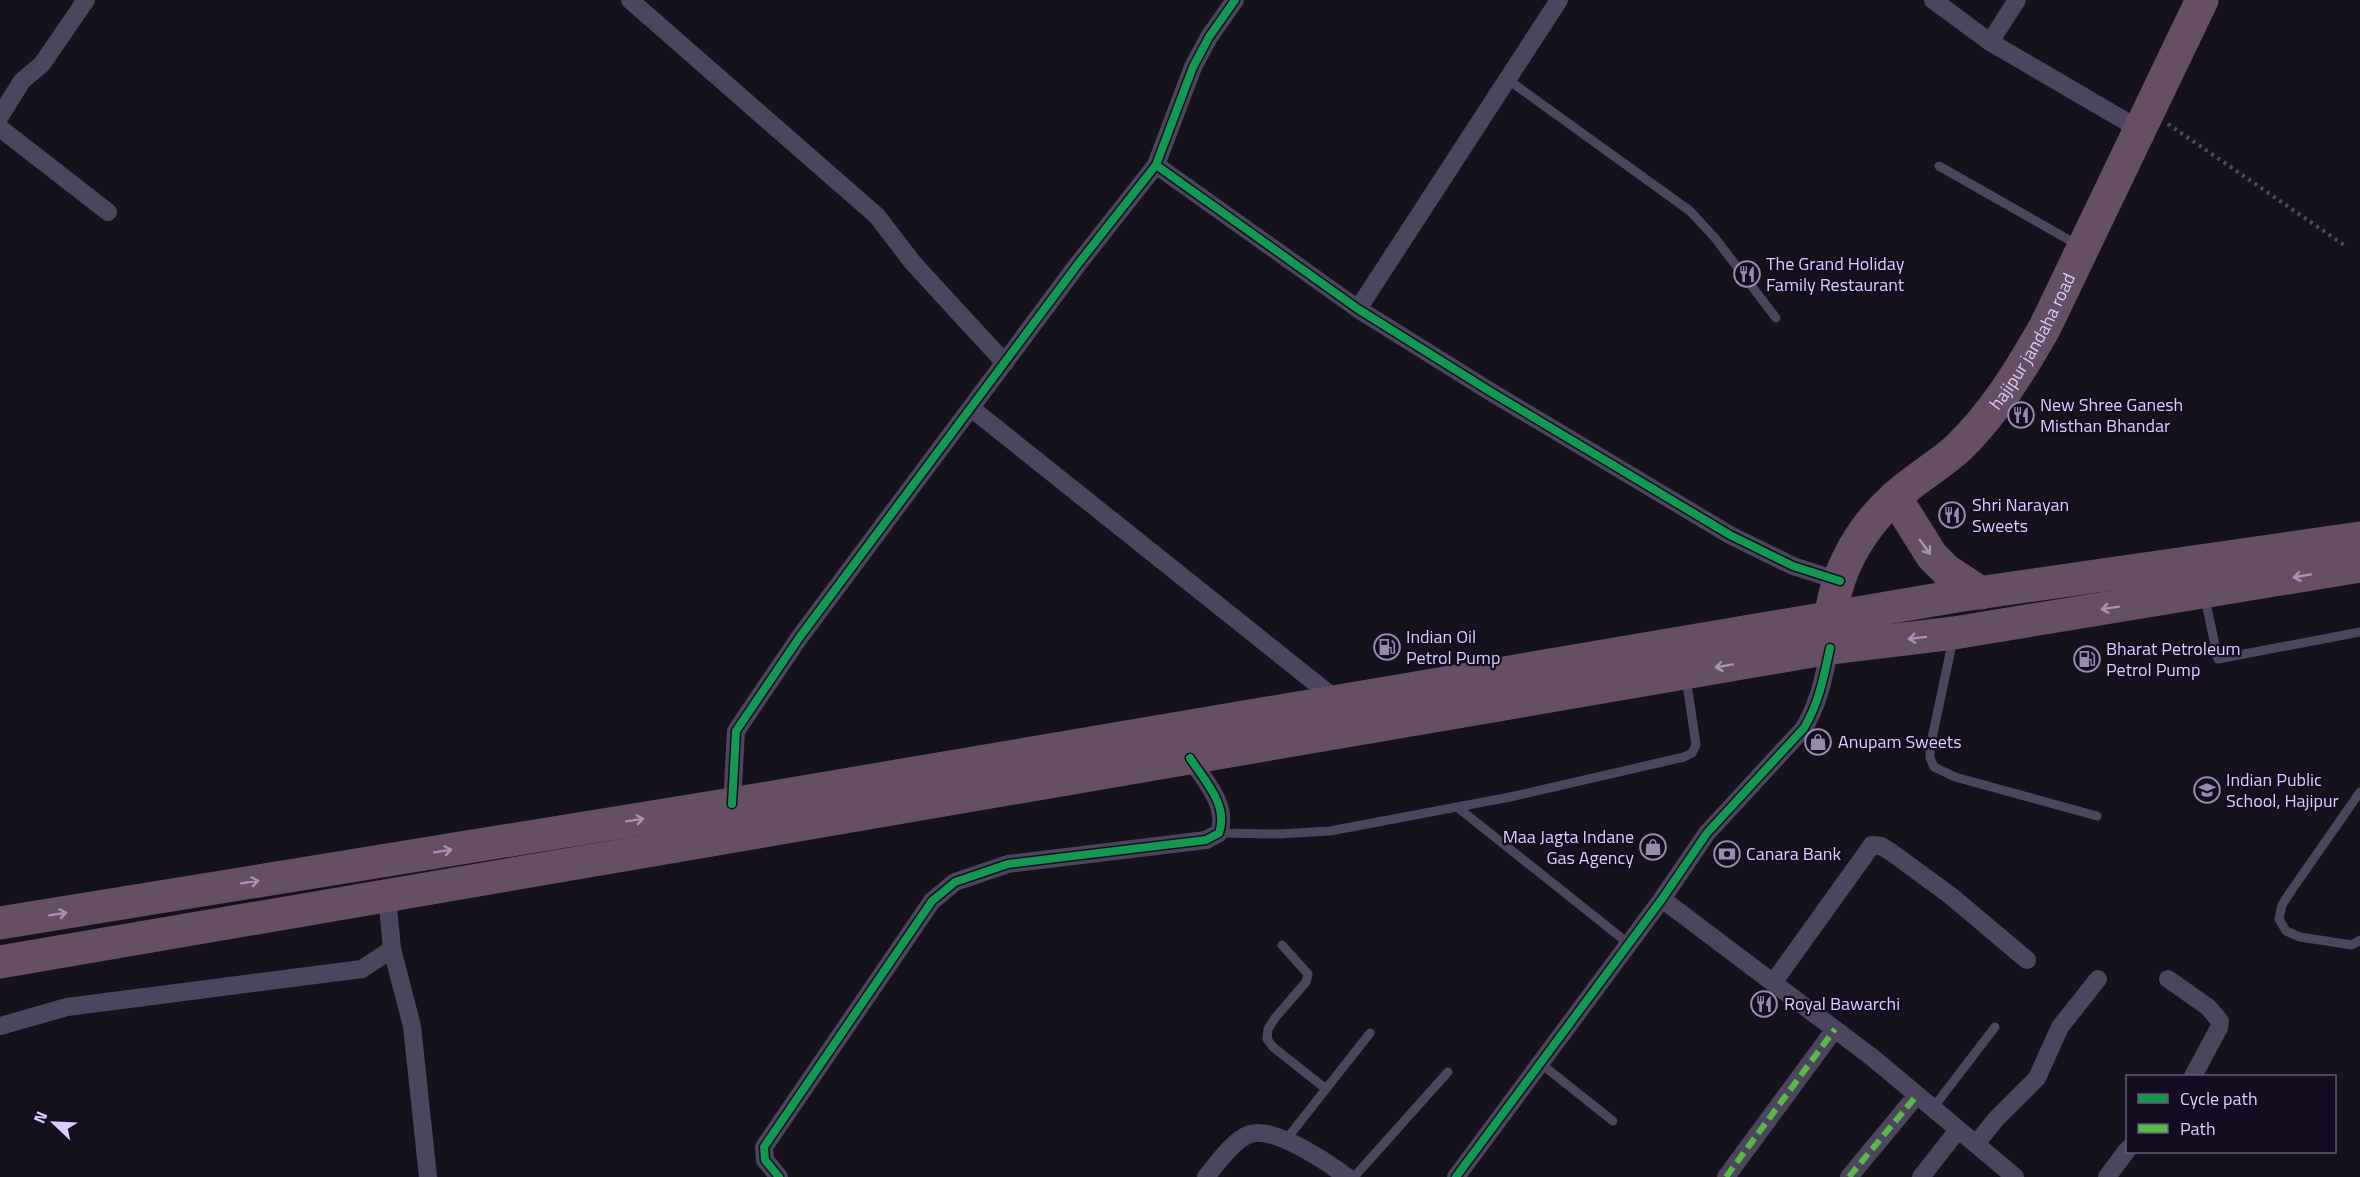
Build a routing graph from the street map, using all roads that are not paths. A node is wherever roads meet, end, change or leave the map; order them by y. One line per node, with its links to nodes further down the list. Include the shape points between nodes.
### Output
1 (86, 0): 10 (street, via 42,64 22,81)
2 (630, 0): 19 (street, via 877,216 913,263)
3 (1235, 0): 13 (street, via 1193,67)
4 (1559, 0): 9 (street)
5 (1933, 0): 8 (street)
6 (2017, 0): 8 (street)
7 (2202, 0): 11 (highway, hajipur jandaha road)
8 (1990, 42): 11 (street)
9 (1507, 79): 17 (street); 18 (lane, via 1690,211)
10 (0, 116)
11 (2144, 119): 16 (highway, hajipur jandaha road)
12 (0, 128): 15 (street)
13 (1156, 165): 17 (street); 19 (street)
14 (1939, 166): 16 (lane)
15 (108, 212)
16 (2083, 248): 21 (highway, hajipur jandaha road, via 2018,376 1957,449)
17 (1358, 309): 24 (street, via 1731,535 1793,566)
18 (1776, 318)
19 (1005, 363): 20 (street)
20 (971, 408): 31 (street); 34 (street, via 799,638 736,731)
21 (1895, 496): 24 (highway, hajipur jandaha road, via 1863,530 1851,549); 26 (highway, one-way to 26, via 1932,556)
22 (2360, 538): 26 (highway)
23 (2360, 566): 25 (highway, one-way to 25)
24 (1840, 581): 28 (highway, hajipur jandaha road)
25 (2204, 592): 27 (lane, via 2218,659); 29 (highway, one-way to 29)
26 (1981, 593): 28 (highway)
27 (2360, 632)
28 (1830, 633): 29 (highway, one-way to 28); 30 (highway, one-way to 30); 31 (highway); 39 (street, via 1821,692 1804,728 1719,818)
29 (1954, 633): 36 (lane, via 1930,748 1934,767 1955,777)
30 (1685, 672): 32 (highway); 35 (lane, via 1695,731 1692,753)
31 (1338, 701): 34 (highway)
32 (1190, 758): 37 (street, via 1220,806 1223,822); 38 (highway)
33 (2360, 792): 41 (lane, via 2282,905 2279,919 2286,931 2300,937 2352,945)
34 (732, 804): 40 (highway, one-way to 34)
35 (1457, 807): 37 (lane, via 1330,831); 42 (lane)
36 (2097, 816)
37 (1219, 833): 66 (street, via 1206,840 1008,864 955,882 932,901 765,1147 765,1161)
38 (387, 896): 44 (street); 46 (highway)
39 (1662, 899): 42 (street); 49 (street)
40 (0, 923)
41 (2360, 940)
42 (1629, 944): 54 (street)
43 (1282, 945): 57 (lane, via 1308,974 1306,982 1268,1029 1267,1038)
44 (392, 949): 50 (street, via 362,969 67,1007); 65 (street, via 412,1026)
45 (2027, 960): 49 (street, via 1917,871 1881,846 1872,845)
46 (0, 962)
47 (2098, 979): 63 (street, via 2060,1027 2037,1078)
48 (2168, 979): 56 (street, via 2220,1020)
49 (1773, 983): 52 (street)
50 (0, 1026)
51 (1995, 1027): 59 (lane)
52 (1835, 1029): 58 (street); 71 (street)
53 (1370, 1033): 57 (lane)
54 (1540, 1063): 60 (lane); 70 (street)
55 (1448, 1072): 69 (lane)
56 (2194, 1075)
57 (1326, 1089): 62 (lane)
58 (1917, 1095): 59 (street); 72 (street)
59 (1933, 1108): 61 (street)
60 (1613, 1121)
61 (1958, 1130): 63 (street); 73 (street)
62 (1285, 1141): 67 (street, via 1262,1133 1249,1134); 68 (street, via 1314,1154)
63 (1976, 1144): 74 (street)
64 (2126, 1150): 75 (street)
65 (428, 1177)
66 (779, 1177)
67 (1206, 1177)
68 (1347, 1177)
69 (1354, 1177)
70 (1456, 1177)
71 (1726, 1177)
72 (1849, 1177)
73 (1921, 1177)
74 (2015, 1177)
75 (2107, 1177)

